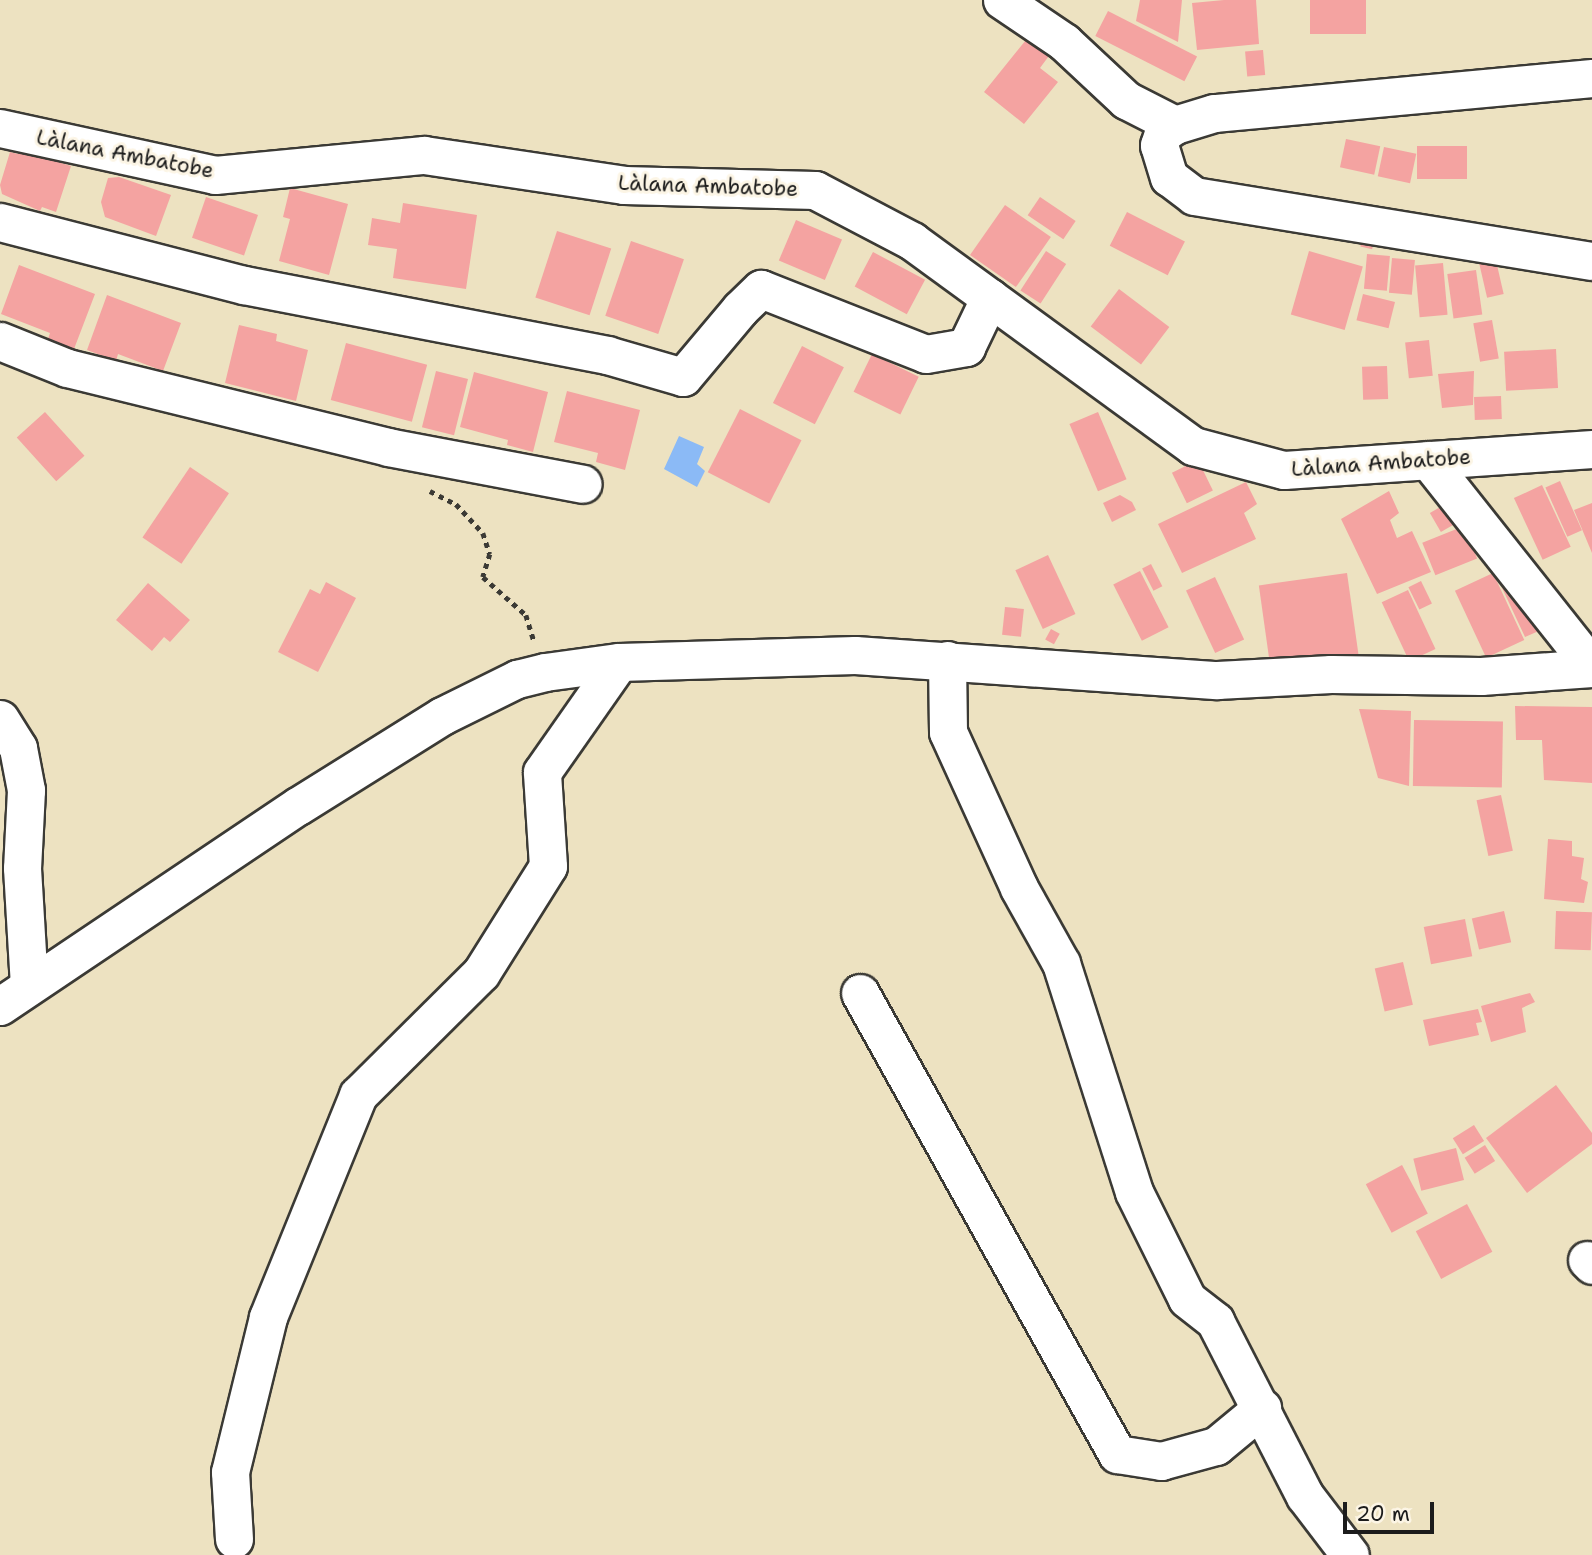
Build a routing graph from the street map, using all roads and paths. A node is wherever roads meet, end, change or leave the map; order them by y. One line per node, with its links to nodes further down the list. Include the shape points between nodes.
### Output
1 (1002, 0): 3 (street, via 1064,42 1126,100)
2 (1592, 78): 3 (street, via 1214,113)
3 (1175, 125): 6 (street, via 1163,133 1161,158 1169,177 1194,197)
4 (0, 128): 7 (street, Làlana Ambatobe, via 215,175 424,155 624,185 816,190 912,241)
5 (0, 222): 7 (street, via 244,285 607,355 683,377 761,289 926,354 966,347)
6 (1592, 261)
7 (990, 297): 10 (street, Làlana Ambatobe, via 1193,446 1284,470)
8 (0, 341): 11 (street, via 66,368 388,447)
9 (1592, 449): 10 (street, Làlana Ambatobe)
10 (1428, 460): 16 (street)
11 (583, 484)
12 (419, 486): 13 (path, via 456,504 484,533 490,554 483,577 526,615)
13 (535, 655)
14 (947, 660): 15 (street, via 855,655); 16 (street, via 1217,680 1331,674 1481,676); 21 (street, via 948,732 978,804 1061,964 1134,1192 1187,1299 1215,1321)
15 (619, 662): 18 (street, via 517,679 442,716); 22 (street, via 542,772 548,866 481,973 359,1095 268,1317 230,1472)
16 (1592, 667)
17 (0, 719): 18 (street, via 18,748 26,790 22,868)
18 (29, 985): 20 (street)
19 (860, 993): 21 (street, via 1117,1454 1161,1461 1216,1446)
20 (0, 1006)
21 (1262, 1408): 23 (street, via 1305,1496)
22 (234, 1539)
23 (1350, 1555)

